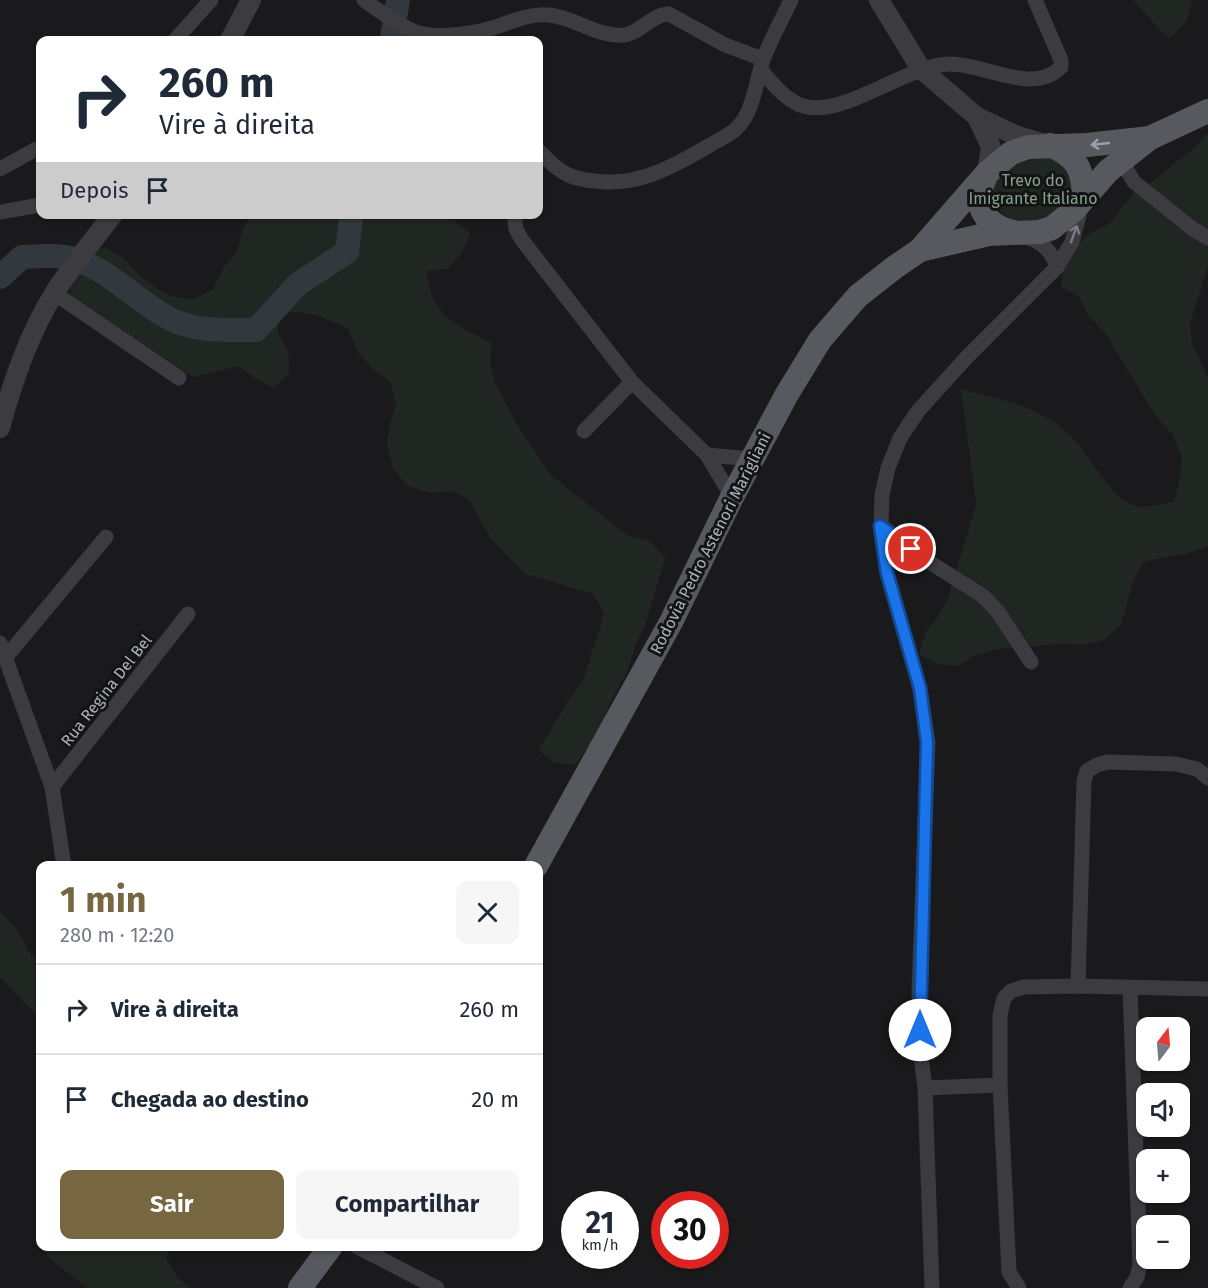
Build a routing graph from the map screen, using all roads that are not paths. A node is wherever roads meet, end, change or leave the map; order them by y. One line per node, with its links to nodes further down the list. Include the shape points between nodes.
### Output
1 (211, 0): 7 (street)
2 (251, 0): 8 (street)
3 (791, 0): 11 (street)
4 (879, 0): 12 (street)
5 (1035, 0): 12 (street, via 1061,60 1057,71 1028,79 963,64)
6 (369, 3): 9 (street, via 418,33)
7 (179, 36)
8 (232, 36)
9 (456, 36)
10 (482, 36): 11 (street, via 532,15 549,15 624,35 666,14)
11 (762, 65): 12 (street, via 786,96 812,109 843,103); 18 (street, via 746,117 736,130 660,173 637,180 585,180 554,166)
12 (921, 69): 14 (street)
13 (1208, 111): 15 (main road, Rodovia Pedro Astenori Marigliani)
14 (977, 117): 16 (street, via 1015,135); 21 (street, via 991,147)
15 (1150, 138): 16 (main road, Rodovia Pedro Astenori Marigliani, one-way to 16); 19 (main road, Rodovia Pedro Astenori Marigliani)
16 (1050, 145): 21 (main road, Rodovia Pedro Astenori Marigliani, via 1011,153); 22 (main road, via 1075,162 1081,172)
17 (36, 149): 20 (street)
18 (543, 155)
19 (1121, 160): 22 (main road, Rodovia Pedro Astenori Marigliani); 28 (street, via 1134,182)
20 (0, 169)
21 (987, 173): 27 (main road, via 980,194 982,209 989,221 1002,230); 29 (main road, Rodovia Pedro Astenori Marigliani)
22 (1083, 198): 27 (main road, Rodovia Pedro Astenori Marigliani, via 1052,228); 30 (street, one-way to 22, via 1072,242)
23 (36, 207): 24 (street)
24 (0, 212)
25 (109, 219): 31 (street)
26 (515, 219): 33 (street, via 522,240)
27 (1018, 233): 29 (main road, Rodovia Pedro Astenori Marigliani, via 989,234); 30 (street, via 1048,249)
28 (1208, 238)
29 (920, 250): 37 (main road, Rodovia Pedro Astenori Marigliani, via 858,296 820,340)
30 (1057, 267): 39 (street, via 918,411 900,438 888,468)
31 (58, 287): 32 (street); 34 (street, via 30,340)
32 (179, 378)
33 (632, 382): 35 (street); 36 (street)
34 (0, 428)
35 (584, 431)
36 (706, 455): 37 (street); 38 (street)
37 (752, 459): 38 (main road, Rodovia Pedro Astenori Marigliani)
38 (732, 497): 47 (main road, Rodovia Pedro Astenori Marigliani, via 671,622)
39 (880, 526): 43 (street, via 983,596); 52 (street, via 887,573 920,688 927,742 920,991)
40 (106, 537): 42 (street, Rua Regina Del Bel)
41 (188, 614): 45 (street, Rua Regina Del Bel)
42 (3, 650): 45 (street, Rua Regina Del Bel)
43 (1031, 662)
44 (1208, 778): 48 (street, via 1197,769 1176,764 1108,762 1087,771)
45 (52, 787): 46 (street, Rua Regina Del Bel)
46 (63, 861)
47 (539, 861)
48 (1078, 986): 49 (street); 51 (street, via 1024,987 1004,998 1000,1015)
49 (1130, 988): 50 (street); 59 (street, via 1140,1265)
50 (1208, 989)
51 (1000, 1085): 52 (street); 58 (street, via 1009,1272)
52 (925, 1088): 57 (street)
53 (327, 1251): 55 (main road)
54 (366, 1251): 56 (street)
55 (300, 1288)
56 (438, 1288)
57 (932, 1288)
58 (1019, 1288)
59 (1130, 1288)

